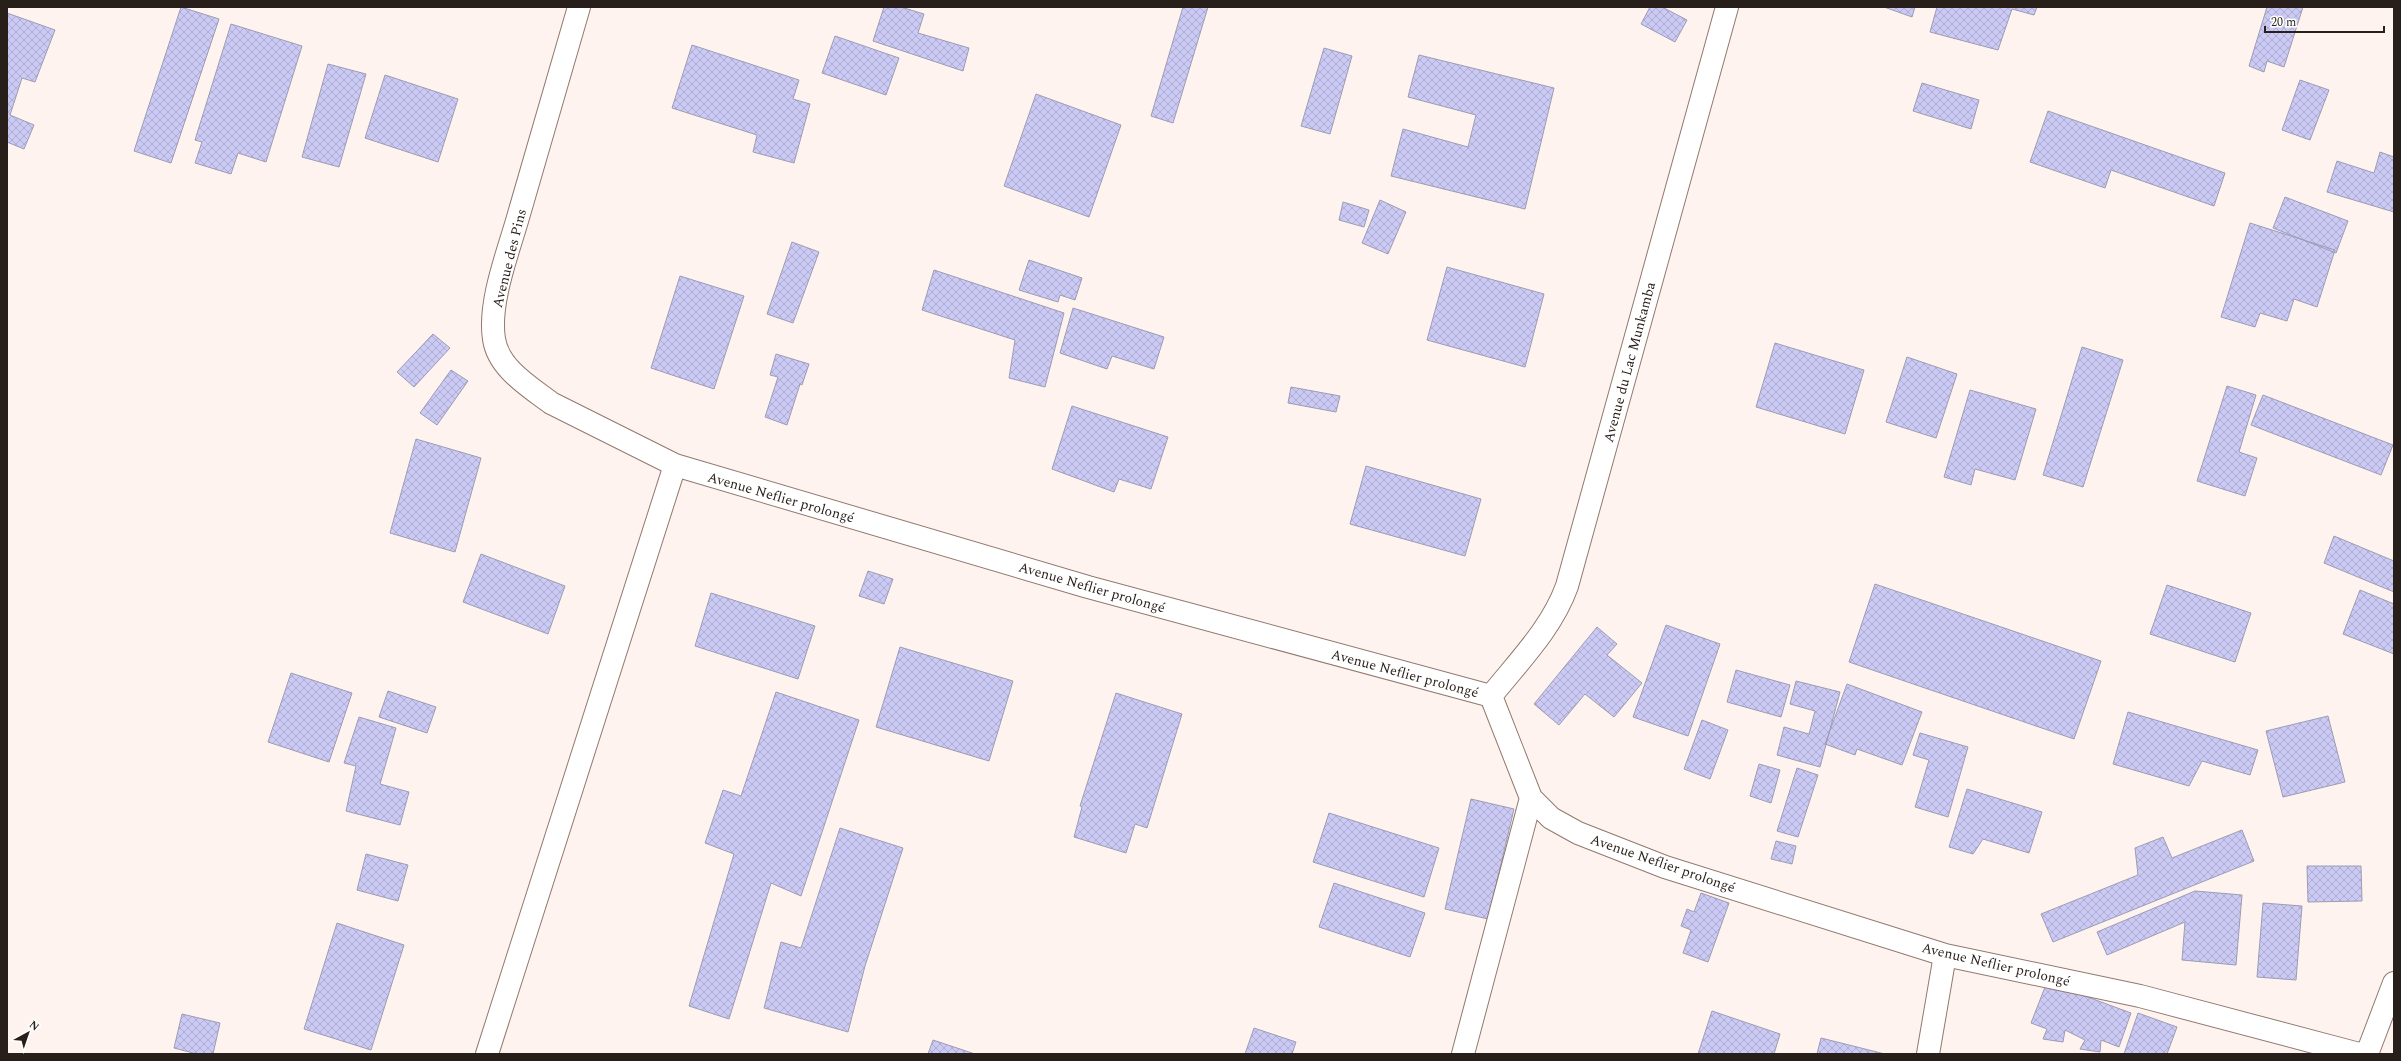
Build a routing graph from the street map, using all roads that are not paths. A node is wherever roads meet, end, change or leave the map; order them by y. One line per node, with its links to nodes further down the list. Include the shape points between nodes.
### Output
1 (579, 7): 3 (street, Avenue des Pins, via 508,255 497,299 494,339 504,364 551,403)
2 (1727, 7): 4 (street, Avenue du Lac Munkamba, via 1560,607)
3 (675, 465): 4 (street, Avenue Neflier prolongé, via 1088,587); 8 (street)
4 (1491, 696): 5 (street, Avenue Neflier prolongé)
5 (1531, 798): 6 (street, Avenue Neflier prolongé, via 1551,818 1578,833 1665,867); 9 (street)
6 (1945, 955): 10 (street); 11 (street, Avenue Neflier prolongé, via 2140,996)
7 (2394, 983): 12 (street)
8 (487, 1054)
9 (1463, 1054)
10 (1928, 1054)
11 (2359, 1054)
12 (2367, 1054)

